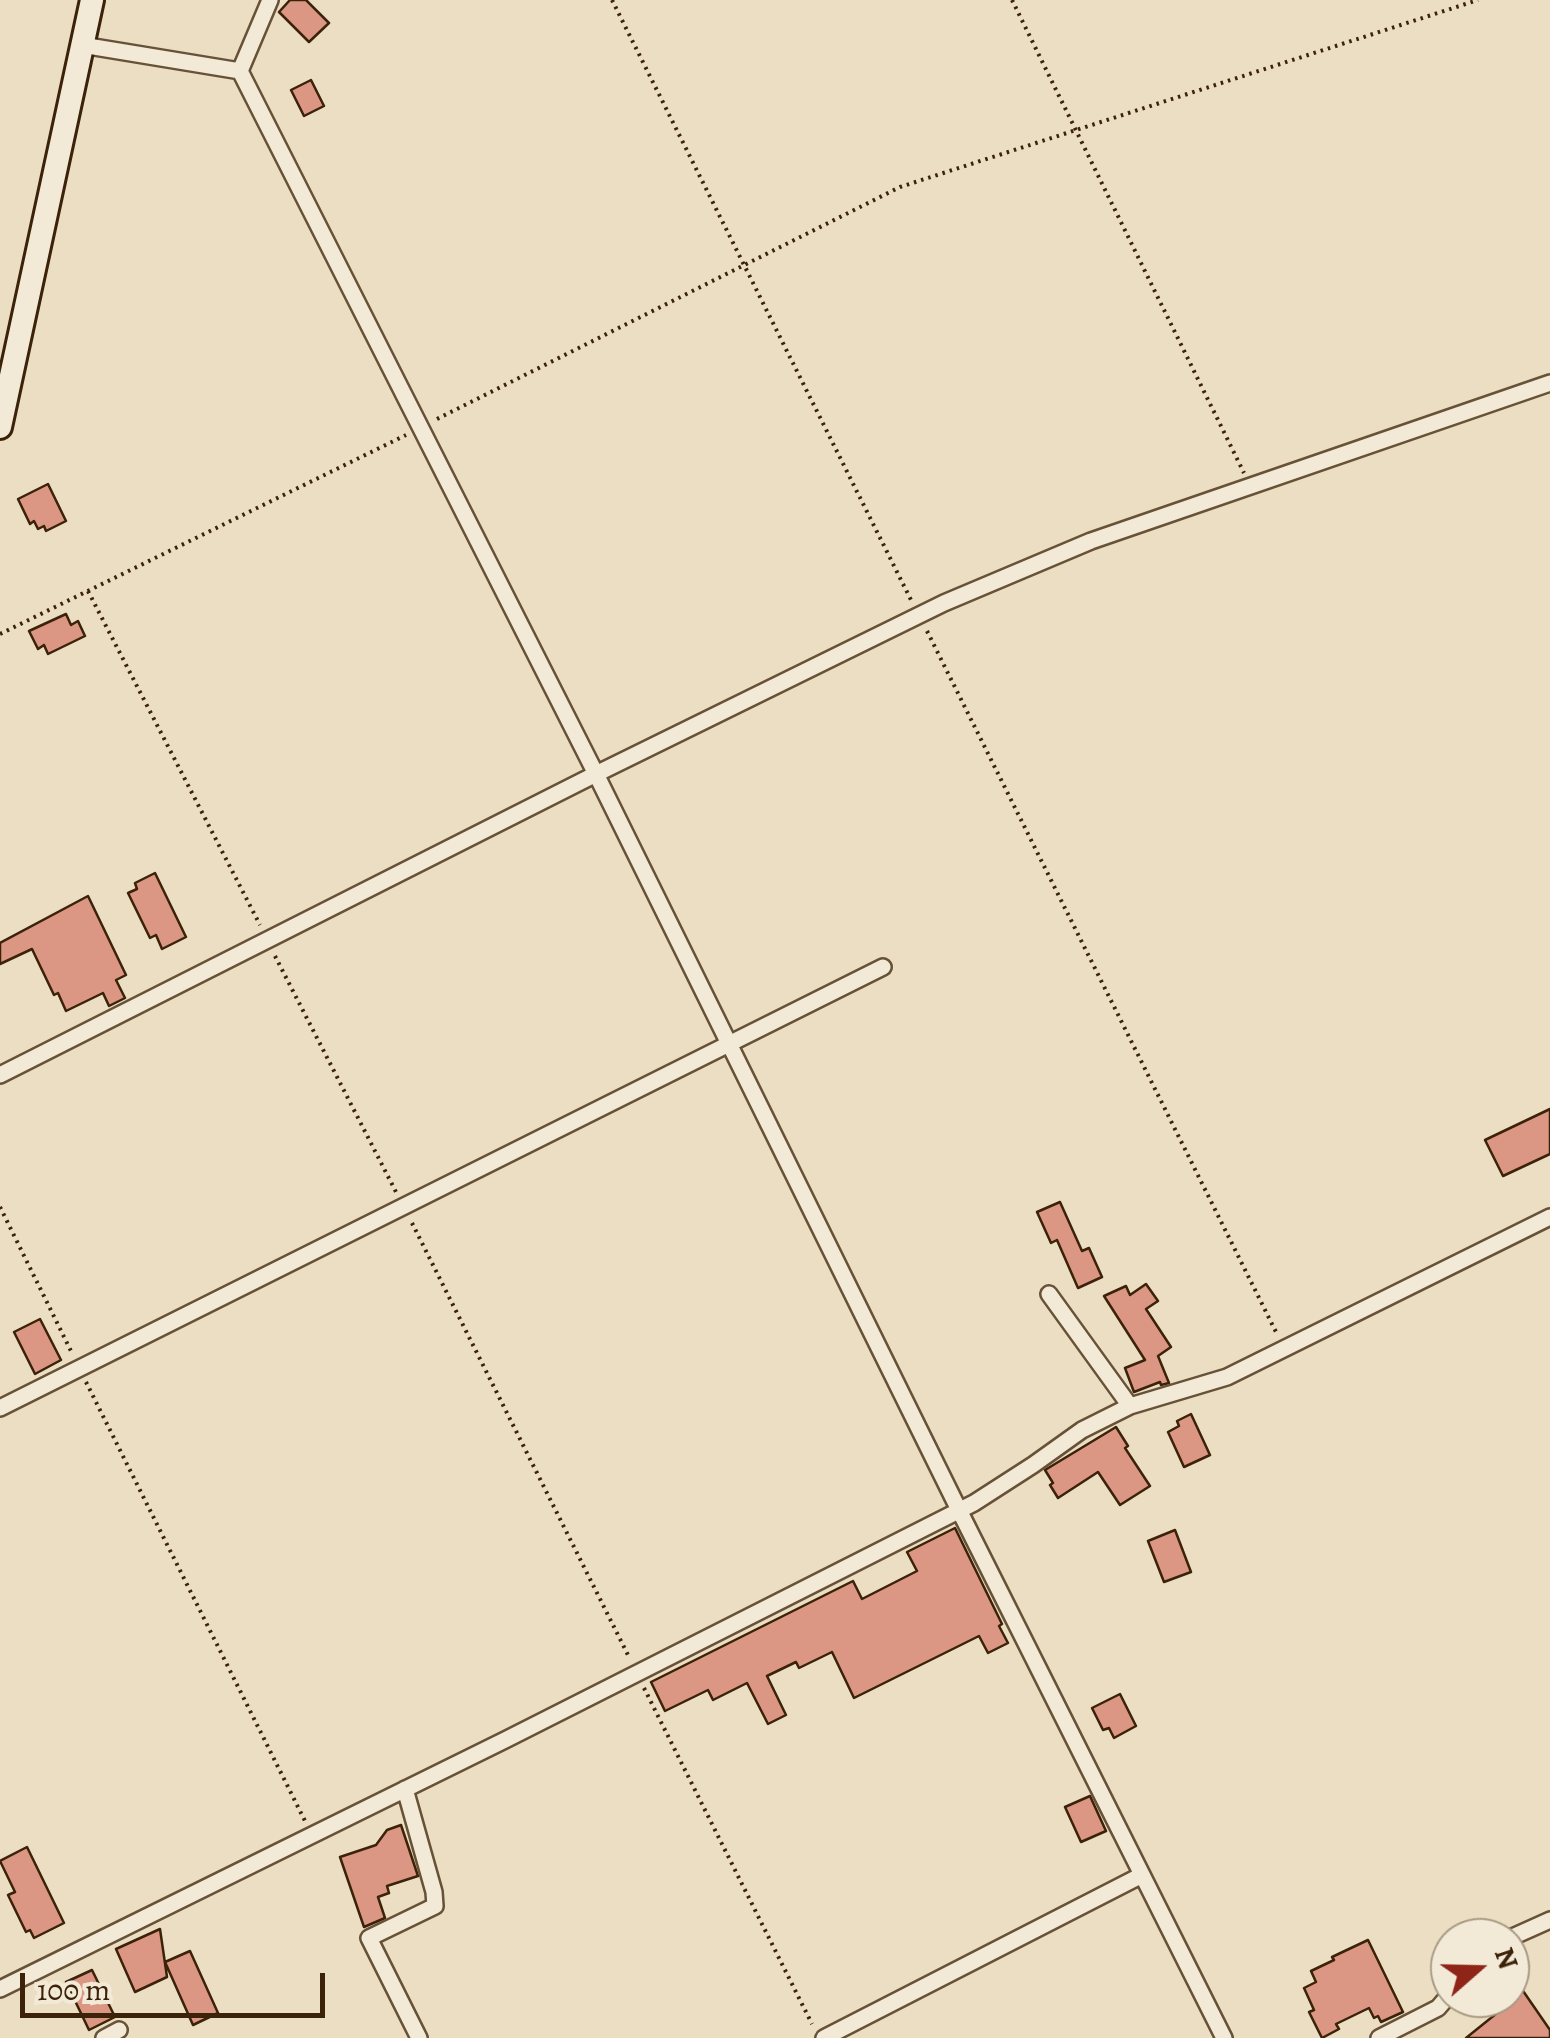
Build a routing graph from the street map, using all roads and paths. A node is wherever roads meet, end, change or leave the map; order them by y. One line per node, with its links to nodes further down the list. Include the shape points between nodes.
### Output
1 (92, 0): 6 (street)
2 (270, 0): 7 (street)
3 (612, 0): 9 (path)
4 (1012, 0): 8 (path)
5 (1478, 0): 8 (path)
6 (82, 45): 7 (street); 11 (street)
7 (240, 71): 12 (street)
8 (1076, 130): 9 (path, via 900,187); 13 (path)
9 (745, 266): 12 (path); 15 (path)
10 (1550, 382): 13 (street)
11 (0, 427)
12 (421, 428): 14 (path); 17 (street)
13 (1250, 486): 15 (street, via 1090,542)
14 (88, 591): 16 (path); 18 (path)
15 (919, 615): 17 (street); 26 (path)
16 (0, 634)
17 (596, 774): 18 (street); 20 (street)
18 (268, 940): 21 (street); 22 (path)
19 (883, 967): 20 (street)
20 (729, 1044): 22 (street); 30 (street)
21 (0, 1075)
22 (404, 1206): 27 (street); 31 (path)
23 (0, 1207): 27 (path)
24 (1550, 1217): 26 (street)
25 (1050, 1294): 28 (street)
26 (1284, 1348): 28 (street, via 1226,1376)
27 (80, 1369): 29 (street); 33 (path)
28 (1130, 1406): 30 (street)
29 (0, 1408)
30 (958, 1510): 31 (street); 34 (street)
31 (637, 1674): 32 (street); 38 (path)
32 (405, 1789): 33 (street); 37 (street, via 435,1906 370,1938)
33 (312, 1835): 35 (street)
34 (1142, 1875): 38 (street); 39 (street)
35 (0, 1990)
36 (1430, 2012): 40 (street)
37 (419, 2038)
38 (821, 2038)
39 (1224, 2038)
40 (1379, 2038)

